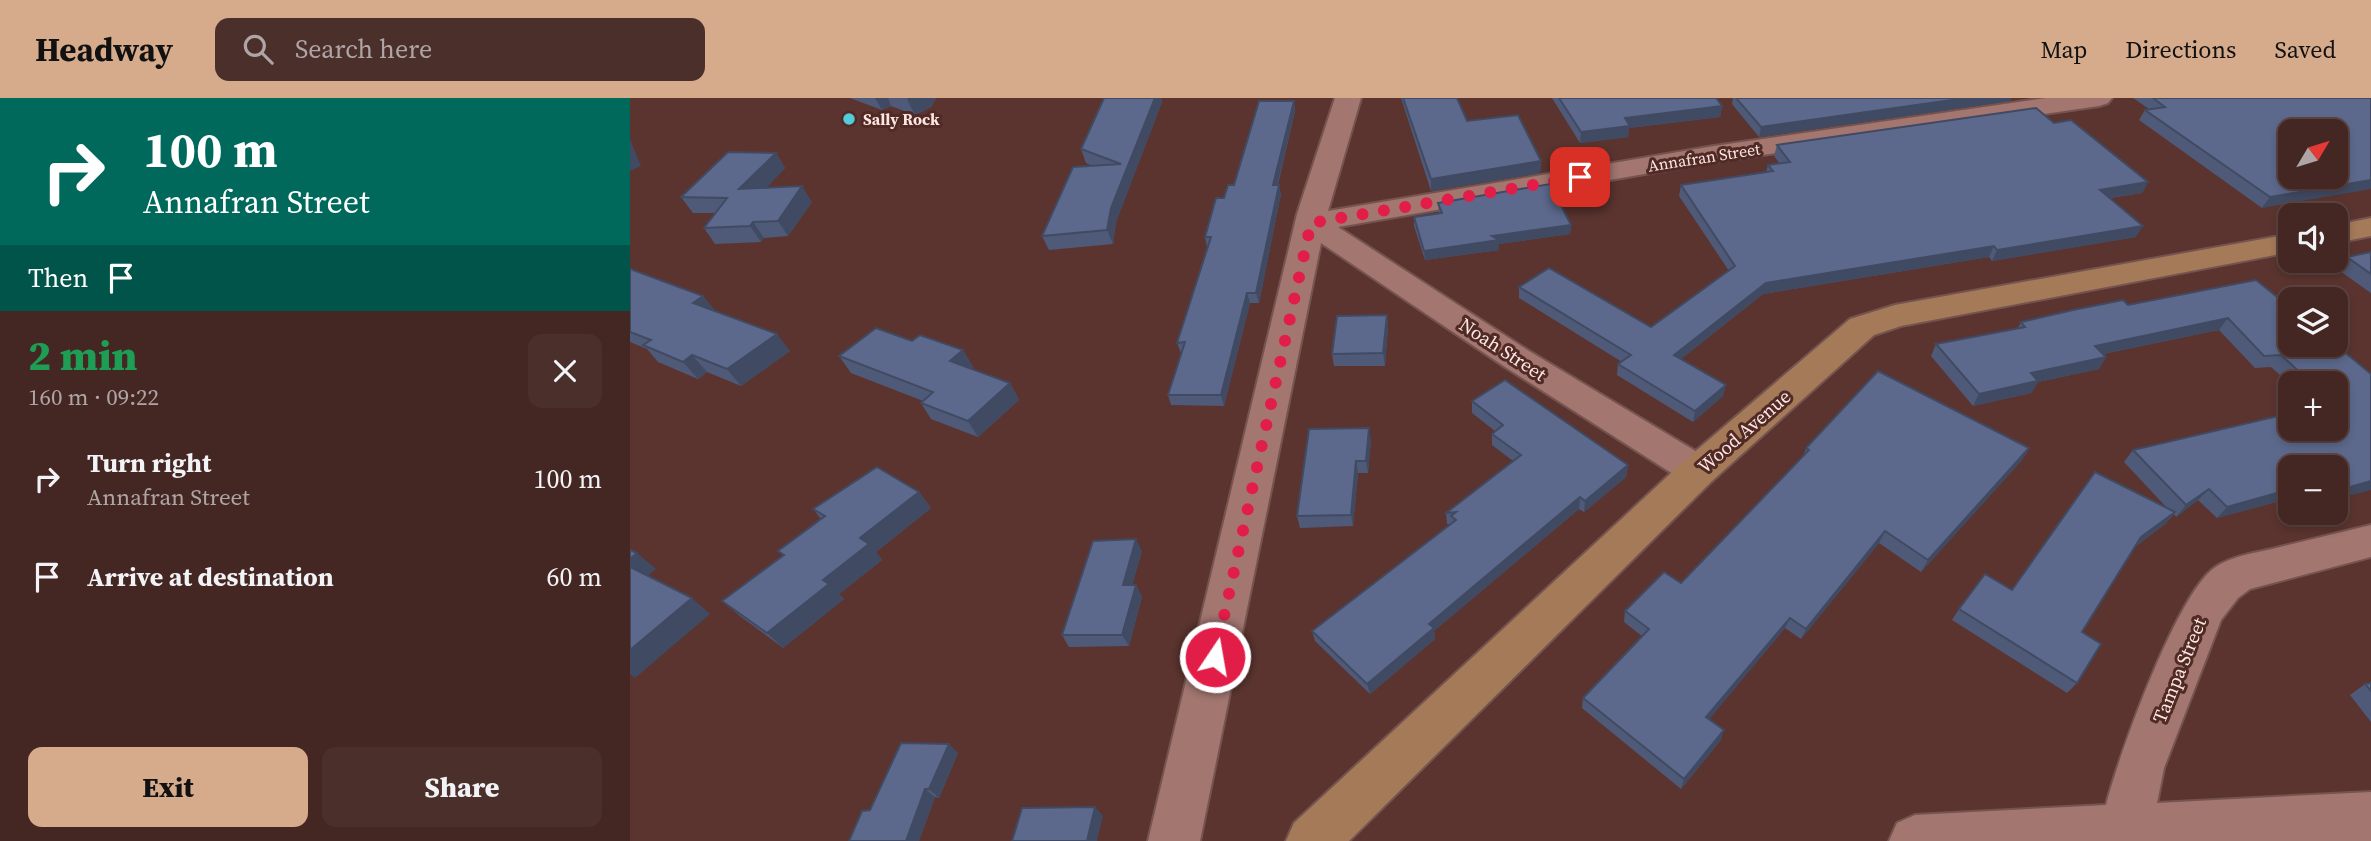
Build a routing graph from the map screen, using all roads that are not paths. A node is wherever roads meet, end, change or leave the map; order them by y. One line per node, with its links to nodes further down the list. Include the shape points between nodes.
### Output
1 (1348, 98): 3 (street)
2 (2099, 98): 3 (street, Annafran Street, via 1714,154)
3 (1311, 223): 7 (street, Noah Street, via 1517,359); 12 (street)
4 (2371, 227): 5 (main road)
5 (2348, 232)
6 (2278, 245): 7 (main road, Wood Avenue, via 1895,316 1862,327)
7 (1699, 471): 11 (main road, Wood Avenue)
8 (2371, 541): 10 (street, Tampa Street, via 2240,574 2217,590 2202,612 2140,768)
9 (2371, 817): 10 (street)
10 (2125, 829): 13 (street)
11 (1324, 840)
12 (1174, 841)
13 (1915, 841)

